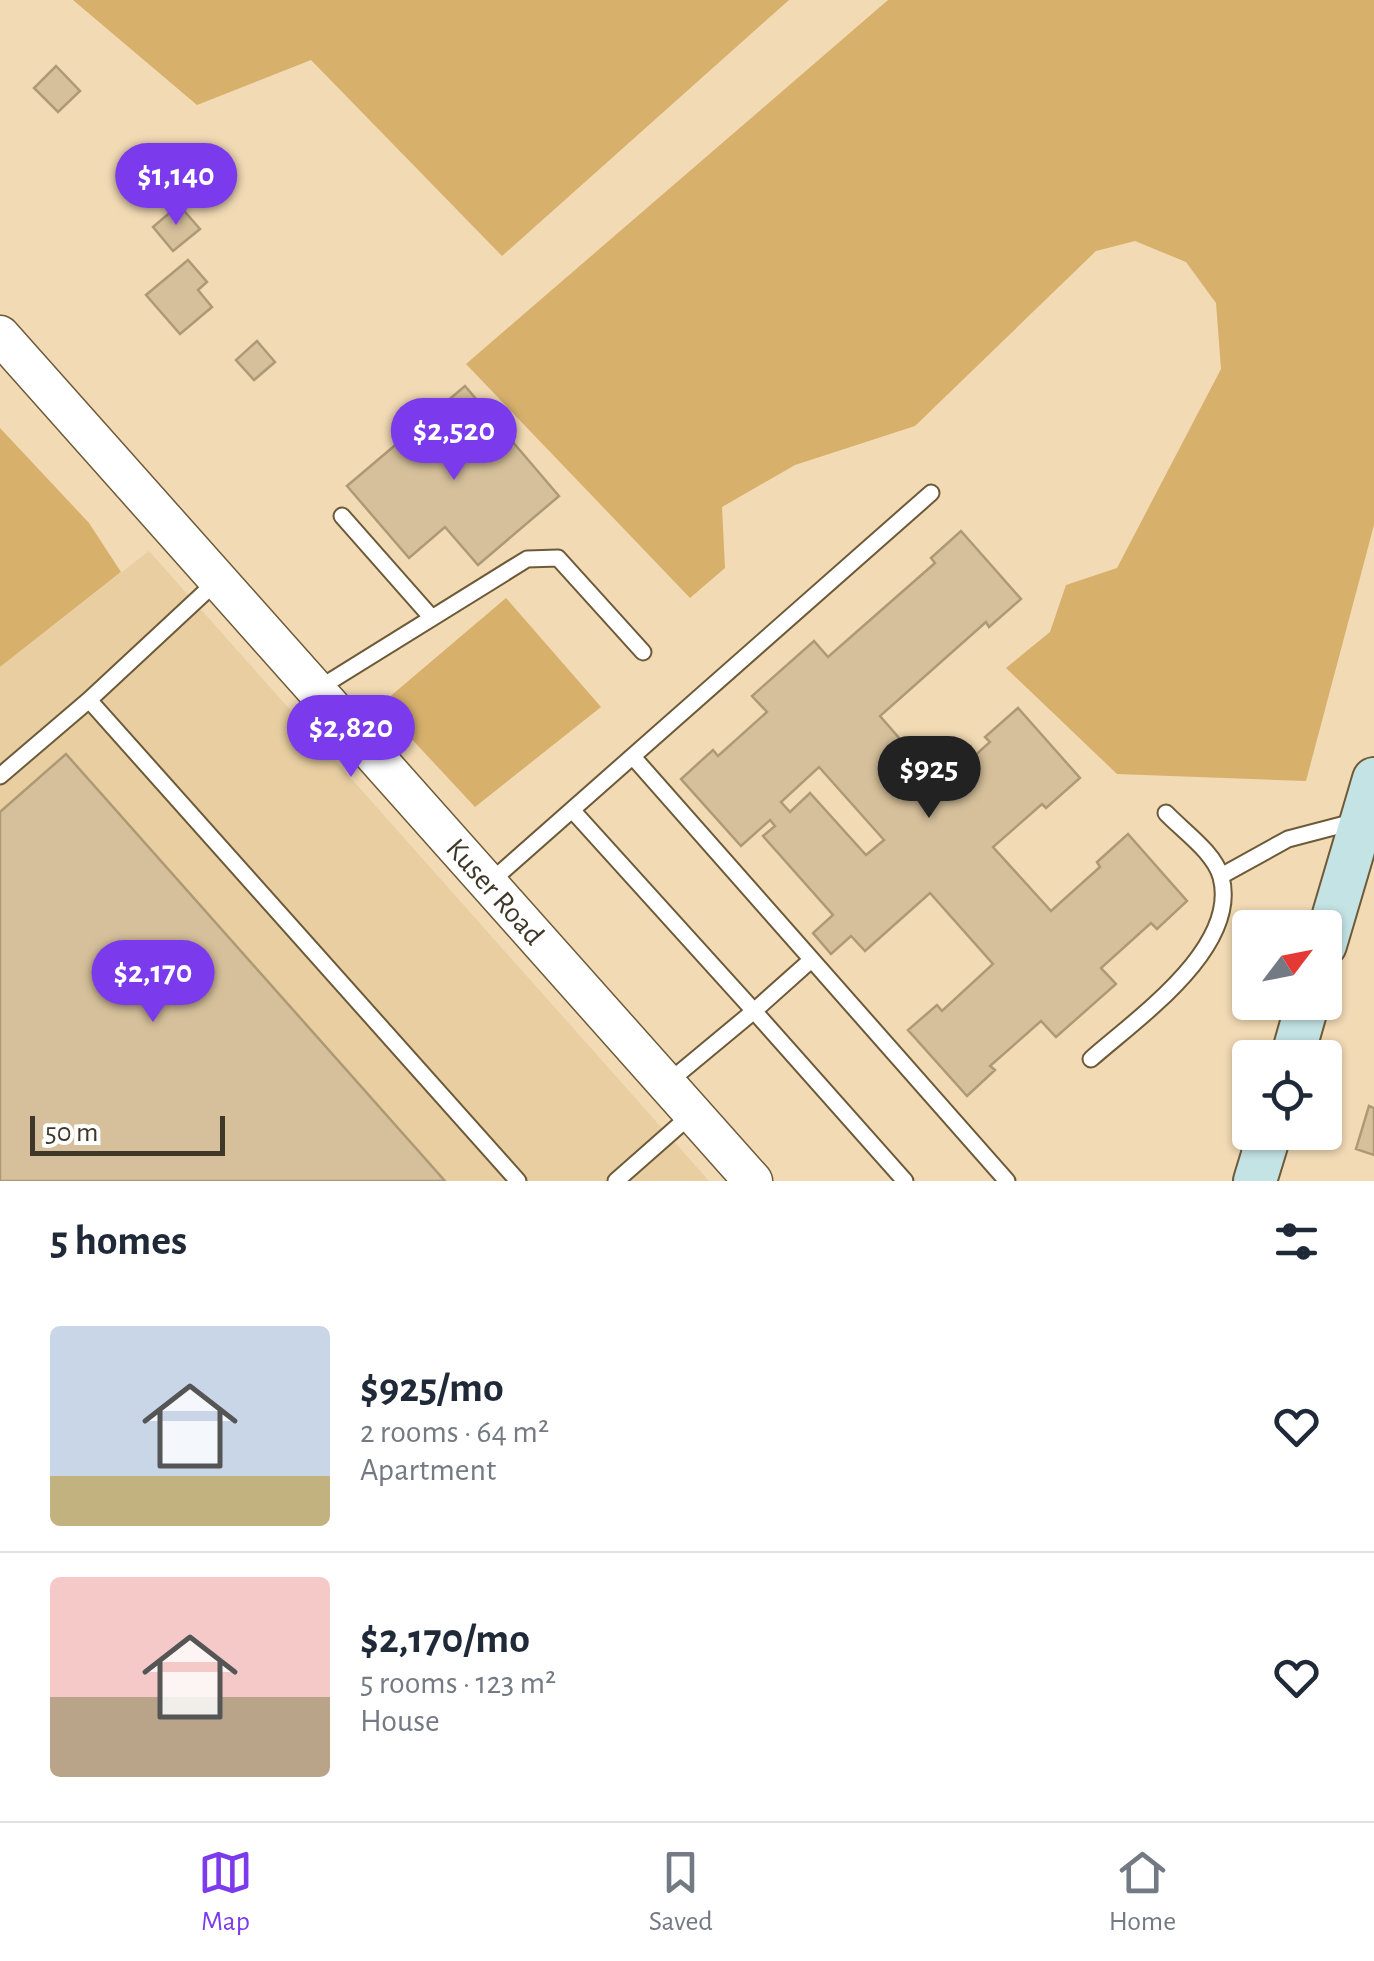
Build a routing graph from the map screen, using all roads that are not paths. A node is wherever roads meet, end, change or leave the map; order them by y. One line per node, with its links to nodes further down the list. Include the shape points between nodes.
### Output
1 (0, 335): 4 (street, Kuser Road)
2 (931, 493): 9 (lane)
3 (342, 516): 5 (lane)
4 (217, 581): 7 (street, Kuser Road); 8 (lane)
5 (432, 618): 6 (lane, via 527,560 558,558); 7 (lane)
6 (643, 652)
7 (316, 690): 15 (street, Kuser Road)
8 (89, 700): 10 (lane); 23 (lane)
9 (634, 758): 12 (lane); 17 (lane)
10 (0, 776)
11 (1368, 799): 14 (lane); 16 (main road)
12 (574, 811): 15 (lane); 18 (lane)
13 (1166, 813): 14 (lane)
14 (1221, 876): 19 (lane, via 1223,898 1202,953)
15 (489, 883): 20 (street, Kuser Road)
16 (1335, 910)
17 (810, 961): 18 (lane); 27 (lane)
18 (754, 1011): 20 (lane); 26 (lane)
19 (1091, 1059)
20 (666, 1084): 21 (street, Kuser Road)
21 (693, 1113): 24 (lane); 25 (street, Kuser Road)
22 (1264, 1150): 28 (main road)
23 (518, 1181)
24 (616, 1181)
25 (752, 1181)
26 (905, 1181)
27 (1007, 1181)
28 (1255, 1181)

